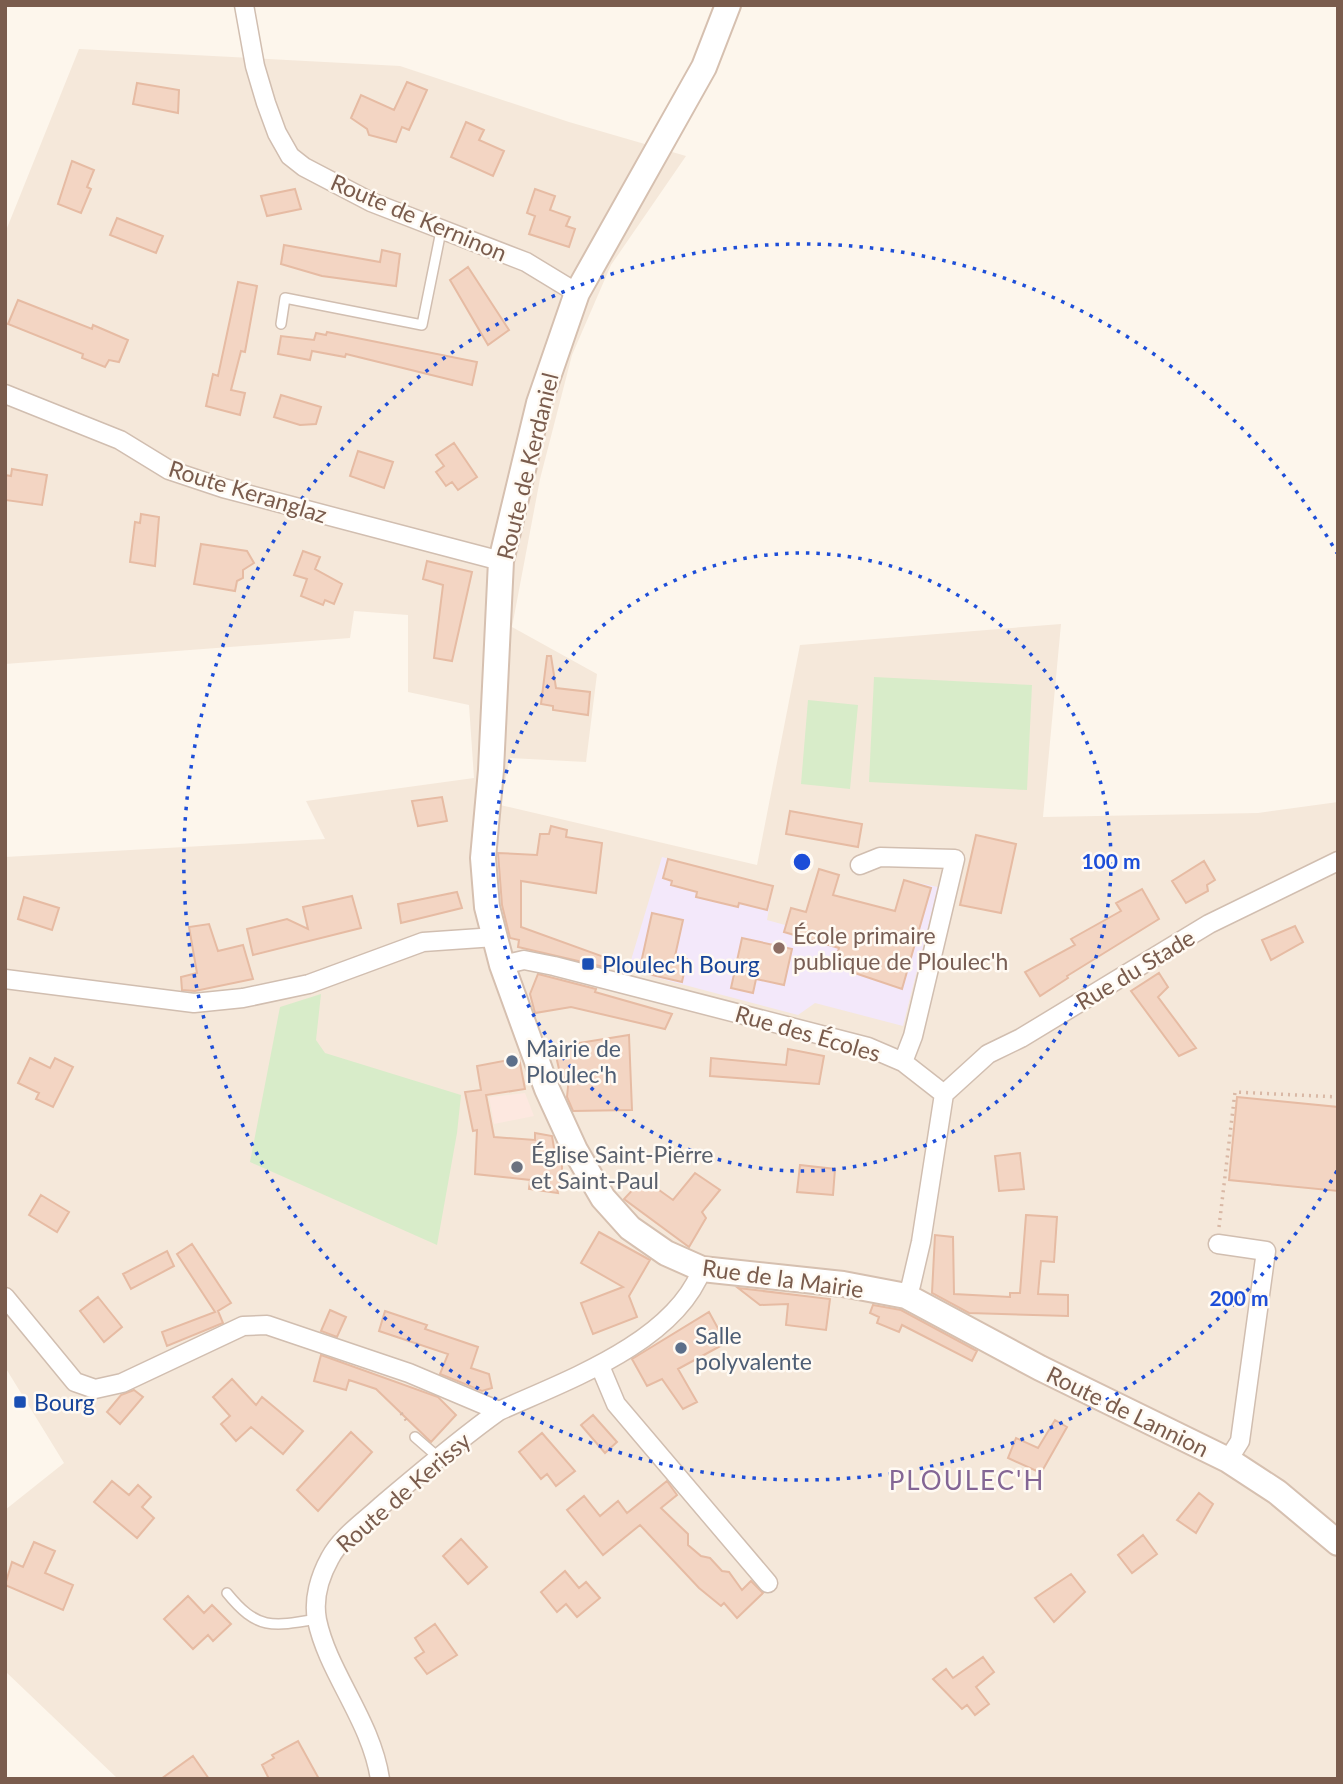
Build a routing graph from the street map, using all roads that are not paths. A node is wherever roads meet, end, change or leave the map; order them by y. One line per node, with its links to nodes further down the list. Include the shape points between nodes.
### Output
1 (244, 5): 3 (street, Route de Kerninon, via 266,103 290,156 371,202)
2 (727, 5): 4 (street, Route de Kerdaniel, via 704,67)
3 (441, 231): 4 (street, Route de Kerninon, via 526,262); 5 (lane, via 422,325 285,298)
4 (577, 293): 7 (street, Route de Kerdaniel, via 539,402)
5 (281, 324)
6 (5, 394): 7 (street, Route Keranglaz, via 120,440 169,470)
7 (501, 561): 10 (street, Route de Kerdaniel, via 484,858 486,907)
8 (1338, 861): 14 (street, Rue du Stade, via 1209,924 988,1054)
9 (860, 865): 13 (street, via 880,857 955,859)
10 (495, 937): 11 (street, Route de Kerdaniel); 12 (street, via 423,942 309,984 194,1003)
11 (502, 965): 13 (street, Rue des Écoles, via 524,960 638,986 868,1047); 16 (street, Rue de la Mairie, via 547,1089 603,1198 630,1228 666,1254)
12 (5, 979)
13 (903, 1062): 14 (street, Rue des Écoles)
14 (944, 1094): 18 (street, via 921,1242)
15 (1218, 1244): 23 (street, via 1266,1251 1240,1441)
16 (702, 1269): 18 (street, Rue de la Mairie, via 843,1284); 19 (street, Route de Kerissy, via 697,1283 667,1320)
17 (5, 1297): 20 (street, via 75,1382 95,1389 122,1384 243,1326 267,1325 409,1373)
18 (906, 1297): 23 (street, Route de Lannion)
19 (600, 1366): 20 (street, Route de Kerissy); 25 (street, via 616,1404)
20 (499, 1411): 22 (street, Route de Kerissy)
21 (415, 1437): 22 (lane)
22 (438, 1457): 27 (street, Route de Kerissy, via 351,1532 330,1556 317,1590)
23 (1228, 1460): 24 (street, Route de Lannion, via 1277,1492)
24 (1338, 1543)
25 (768, 1583)
26 (227, 1593): 27 (lane, via 245,1615 277,1626)
27 (317, 1619): 28 (street, Route de Kerissy, via 377,1760)
28 (380, 1779)

